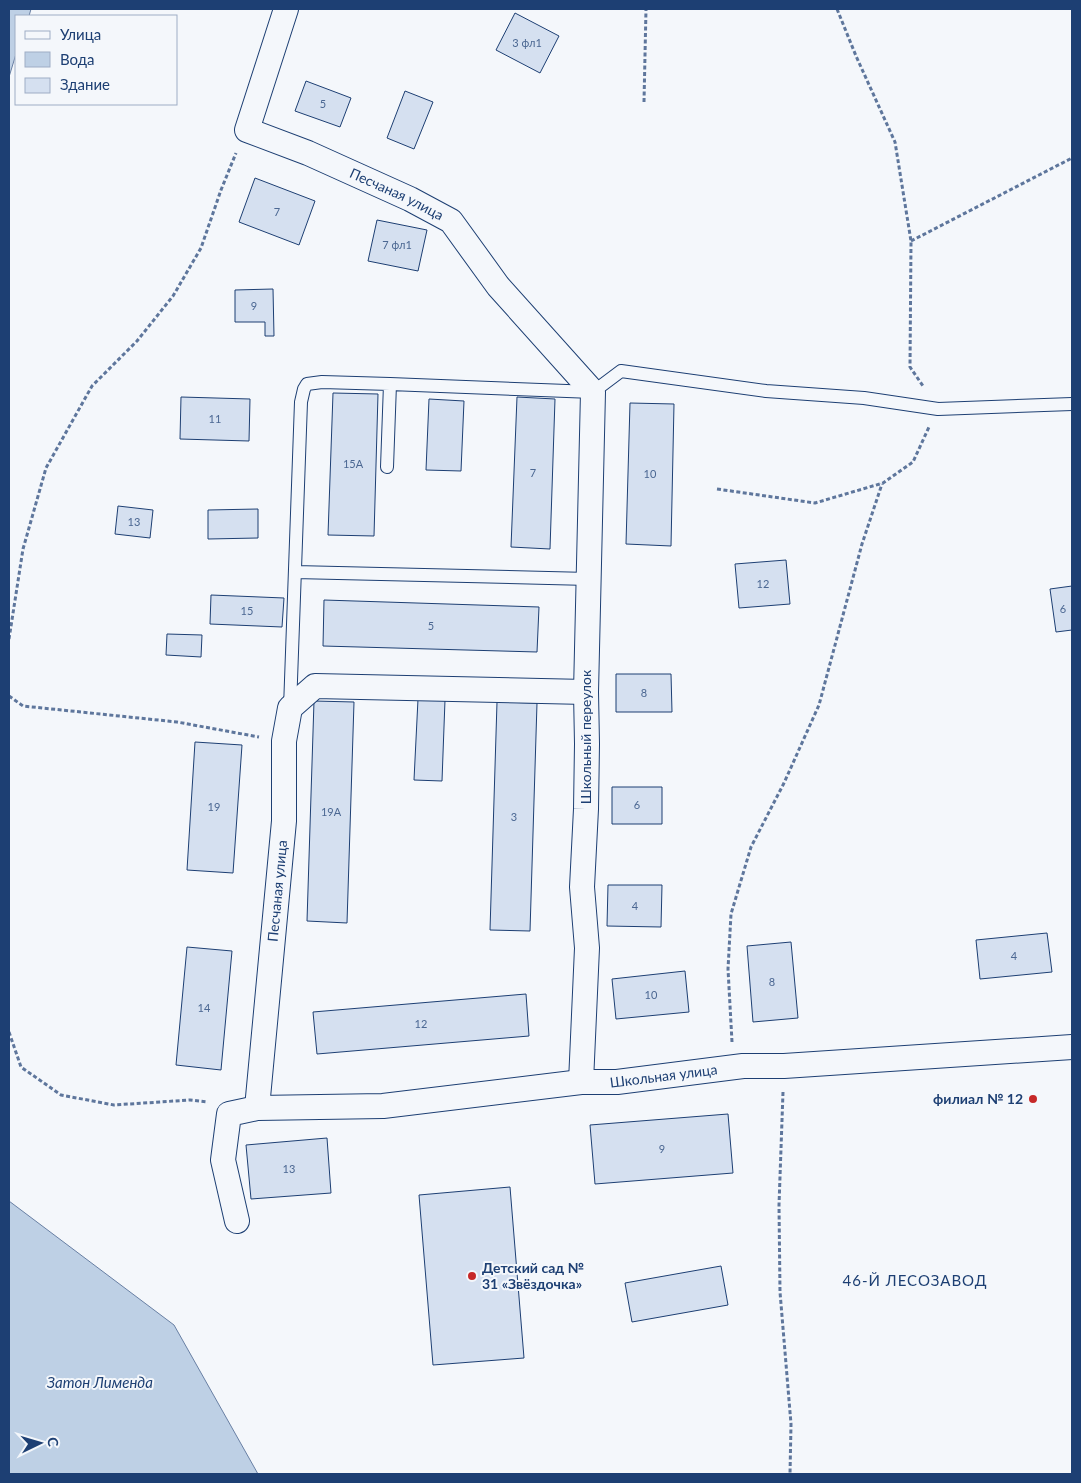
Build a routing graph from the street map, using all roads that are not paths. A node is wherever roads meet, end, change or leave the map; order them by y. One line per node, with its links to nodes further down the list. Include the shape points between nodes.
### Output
1 (286, 9): 3 (street, Песчаная улица, via 246,130 308,153 451,221 498,286)
2 (390, 384): 3 (lane); 5 (lane); 6 (lane, via 322,382 307,384 304,389)
3 (594, 392): 4 (lane, via 621,371 766,391 864,398 938,408); 7 (street, Школьный переулок)
4 (1072, 404)
5 (387, 467)
6 (295, 572): 7 (lane); 9 (lane)
7 (589, 579): 8 (street, Школьный переулок)
8 (586, 692): 9 (street, via 315,686); 11 (street, Школьный переулок, via 582,887 587,948)
9 (290, 708): 12 (street, Песчаная улица, via 284,741 284,821)
10 (1072, 1047): 11 (street, Школьная улица, via 733,1068 617,1082)
11 (581, 1082): 12 (street, Школьная улица, via 383,1106)
12 (257, 1108): 13 (street, Школьная улица, via 229,1114 222,1160)
13 (237, 1221)

